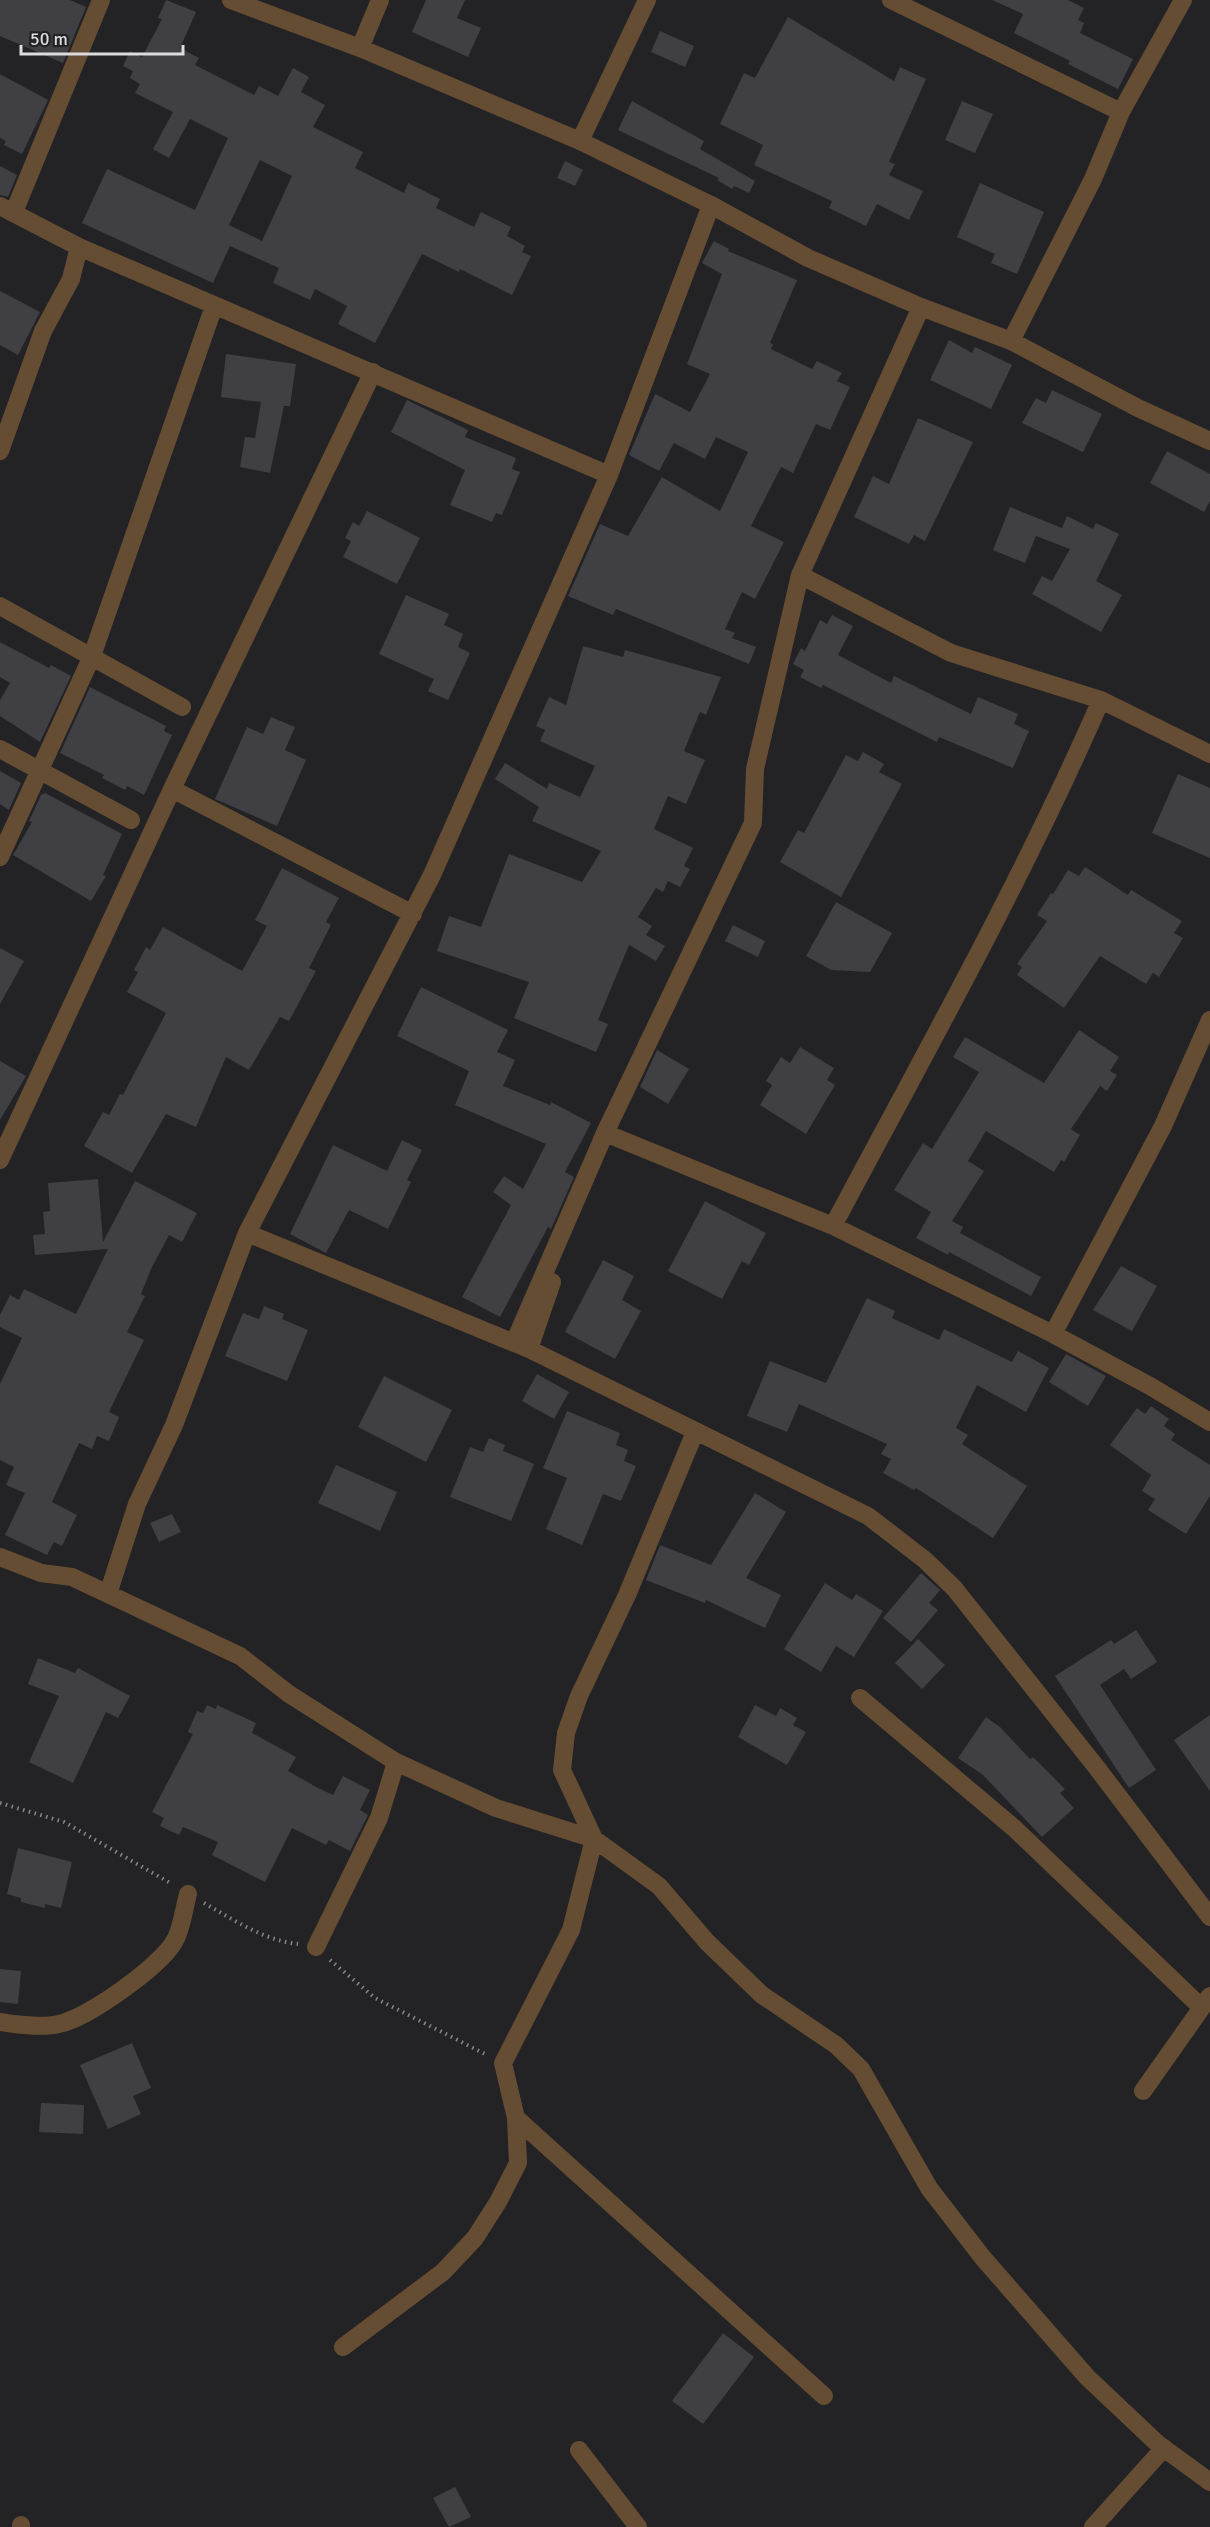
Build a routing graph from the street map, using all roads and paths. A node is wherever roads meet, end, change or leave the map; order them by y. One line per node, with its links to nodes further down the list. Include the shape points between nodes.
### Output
1 (101, 0): 11 (street)
2 (231, 0): 7 (street)
3 (380, 0): 7 (street)
4 (647, 0): 9 (street)
5 (891, 0): 8 (street)
6 (1183, 0): 8 (street)
7 (360, 48): 9 (street)
8 (1120, 111): 15 (street, via 1093,179)
9 (580, 141): 10 (street)
10 (711, 205): 14 (street, via 808,258); 19 (street)
11 (7, 209): 12 (street)
12 (79, 247): 13 (street); 18 (street, via 71,279 43,331)
13 (214, 306): 16 (street); 22 (street)
14 (921, 307): 15 (street); 20 (street)
15 (1011, 341): 17 (street)
16 (373, 372): 19 (street); 28 (street)
17 (1210, 441)
18 (0, 451)
19 (609, 476): 31 (street)
20 (800, 575): 23 (street, via 951,653); 33 (street, via 755,769 753,824)
21 (0, 606): 22 (street)
22 (92, 656): 24 (street); 27 (street)
23 (1101, 700): 26 (street); 35 (street, via 1015,882)
24 (182, 707)
25 (0, 749): 27 (street)
26 (1210, 754)
27 (39, 770): 29 (street); 30 (street)
28 (172, 789): 31 (street); 34 (street)
29 (130, 820)
30 (0, 857)
31 (413, 914): 36 (street)
32 (1210, 1020): 37 (street, via 1163,1126)
33 (605, 1133): 35 (street); 38 (street)
34 (0, 1160)
35 (833, 1226): 37 (street)
36 (247, 1233): 38 (street); 42 (street, via 174,1425 137,1504)
37 (1053, 1334): 39 (street)
38 (521, 1346): 40 (street)
39 (1210, 1422)
40 (695, 1432): 46 (street, via 566,1733 562,1770); 48 (street, via 868,1516 940,1574 1097,1768)
41 (0, 1557): 42 (street, via 41,1573 72,1577)
42 (108, 1594): 44 (street, via 240,1656 289,1694)
43 (860, 1698): 50 (street, via 1014,1828)
44 (396, 1762): 46 (street, via 496,1808); 49 (street, via 379,1818)
45 (0, 1803): 47 (path, via 64,1822)
46 (594, 1839): 52 (street, via 571,1930); 57 (street, via 659,1886 706,1942 762,1995 837,2045 861,2069 929,2188 983,2258 1087,2377)
47 (188, 1894): 49 (path, via 280,1942); 51 (street, via 174,1942 143,1974 108,1999 60,2024)
48 (1210, 1917)
49 (316, 1947): 52 (path, via 375,1998)
50 (1205, 2001): 53 (street)
51 (0, 2022)
52 (503, 2063): 54 (street)
53 (1143, 2091)
54 (516, 2118): 55 (street, via 518,2163 475,2238 443,2272); 56 (street)
55 (343, 2347)
56 (824, 2396)
57 (1164, 2448): 59 (street); 61 (street)
58 (579, 2450): 60 (street)
59 (1210, 2482)
60 (638, 2527)
61 (1093, 2527)

